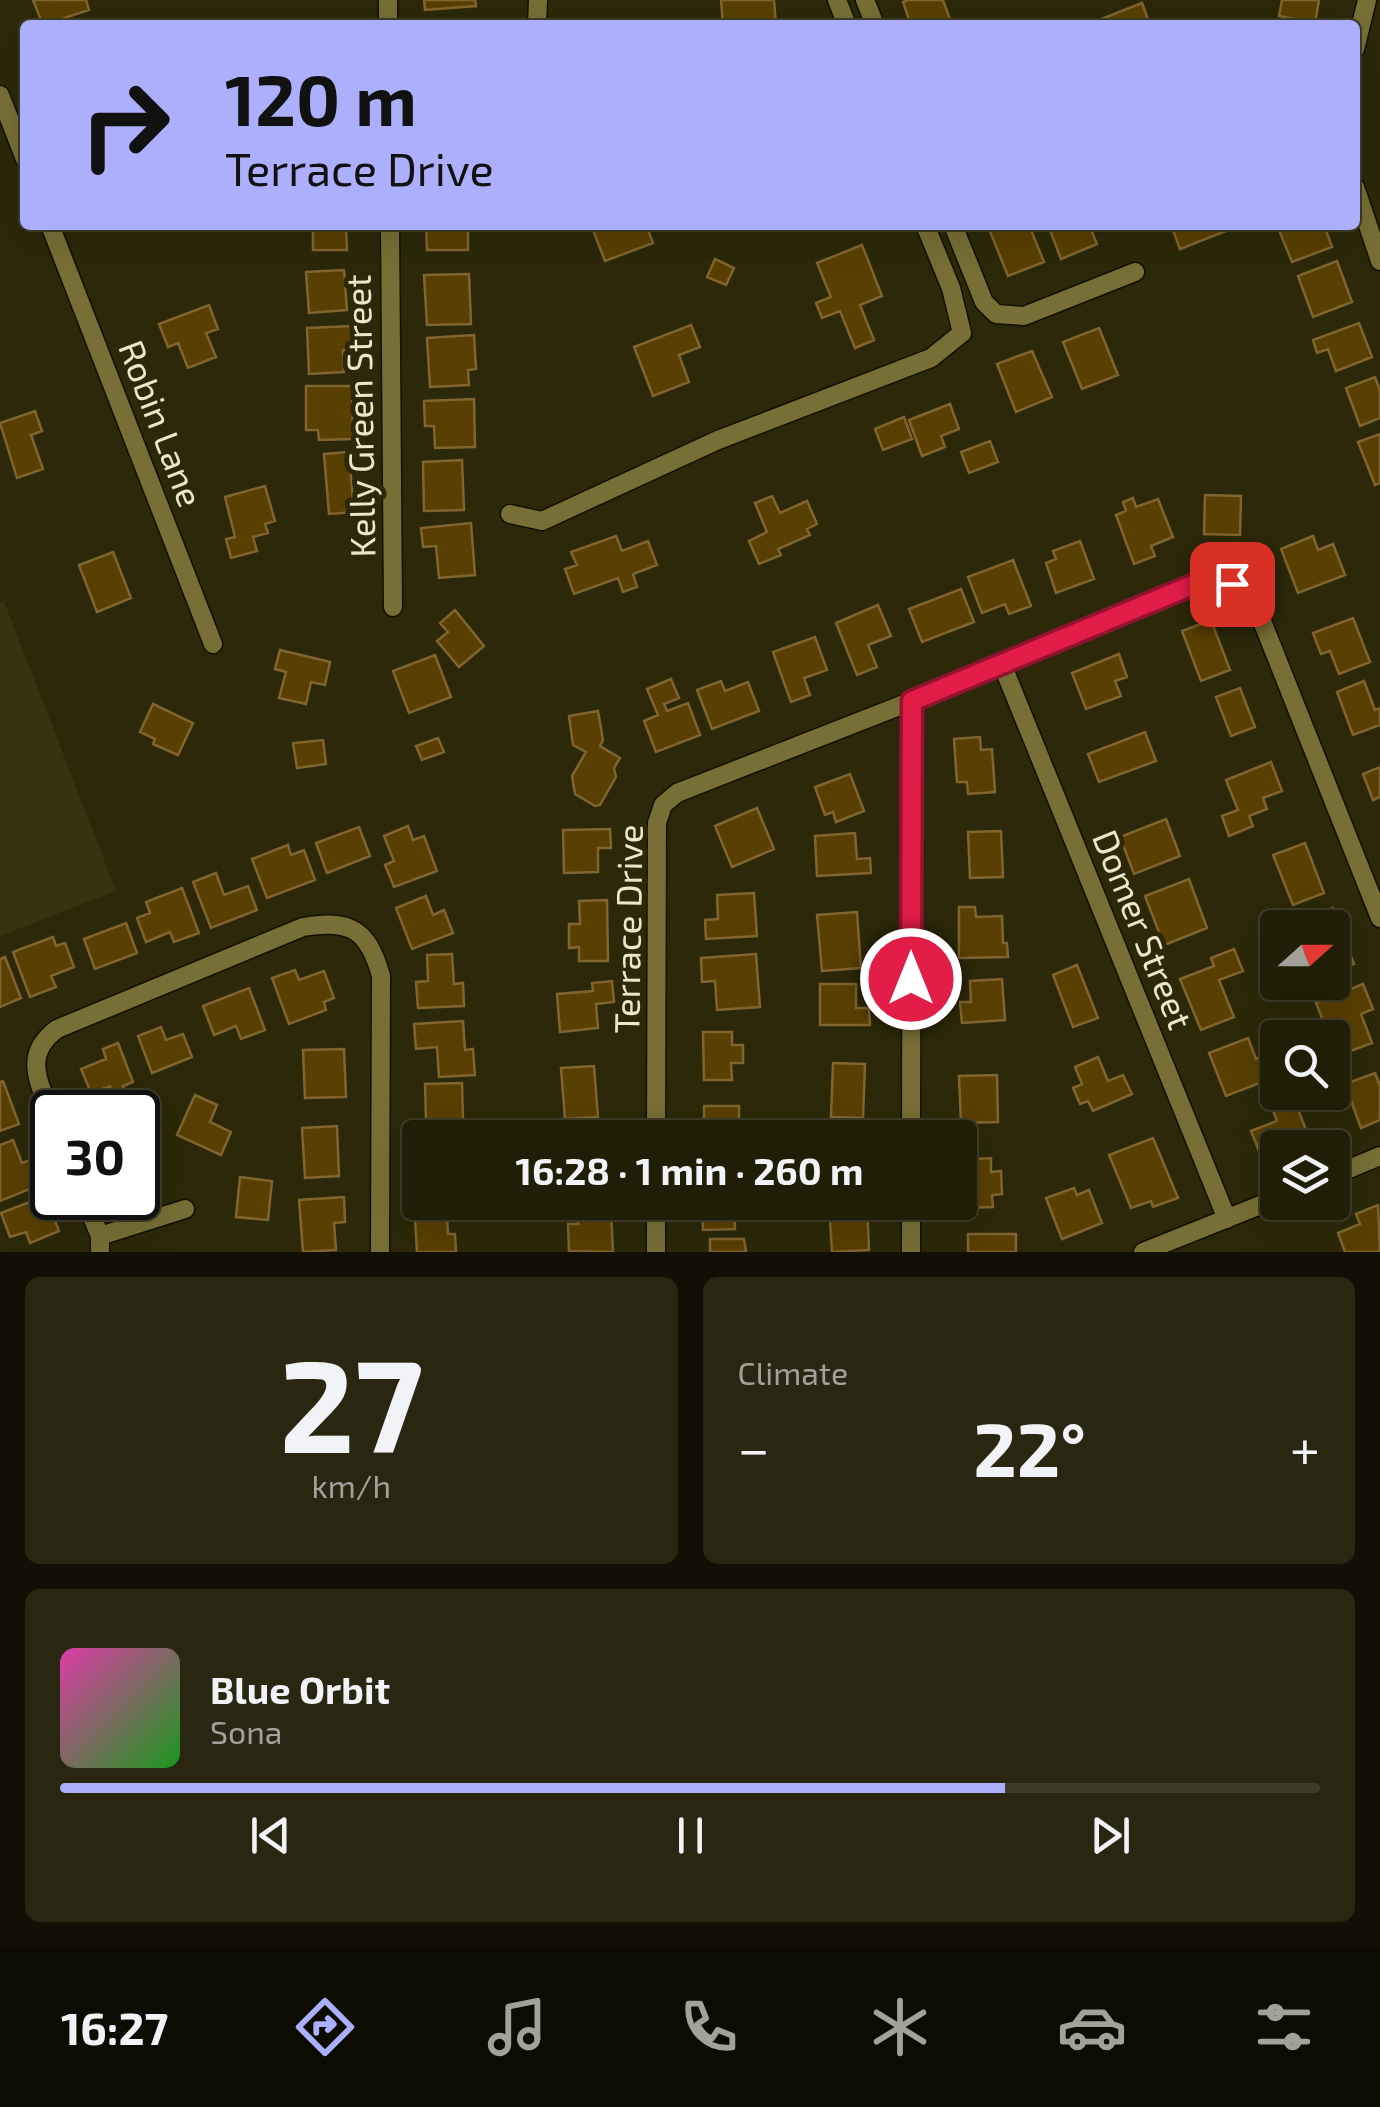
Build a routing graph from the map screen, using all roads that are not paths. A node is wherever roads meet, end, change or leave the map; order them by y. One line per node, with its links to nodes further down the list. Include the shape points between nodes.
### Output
1 (1367, 0): 2 (street)
2 (1360, 29)
3 (0, 95): 4 (street)
4 (20, 146)
5 (1360, 202): 10 (street)
6 (52, 230): 14 (street, Robin Lane)
7 (390, 230): 13 (street, Kelly Green Street)
8 (927, 230): 12 (street, via 962,334 931,358 718,440 542,521)
9 (955, 230): 11 (street, via 984,302 996,314 1024,316)
10 (1380, 261)
11 (1136, 272)
12 (510, 514)
13 (393, 607)
14 (213, 644)
15 (1002, 664): 16 (street, Terrace Drive); 17 (street, Terrace Drive, via 1195,584 1216,580 1246,593); 25 (street, Domer Street)
16 (912, 701): 19 (street, Terrace Drive, via 677,793 663,805 657,822); 20 (street)
17 (1380, 918)
18 (42, 1090): 30 (street, via 36,1056 57,1029 303,927 331,922 357,930 374,950 381,976)
19 (656, 1120)
20 (911, 1120)
21 (1380, 1156): 22 (street)
22 (1350, 1168)
23 (1260, 1205): 25 (street)
24 (185, 1209): 29 (street)
25 (1227, 1219): 33 (street)
26 (92, 1220): 29 (street)
27 (656, 1220): 31 (street)
28 (911, 1220): 32 (street)
29 (100, 1244)
30 (380, 1252)
31 (656, 1252)
32 (910, 1252)
33 (1143, 1252)

